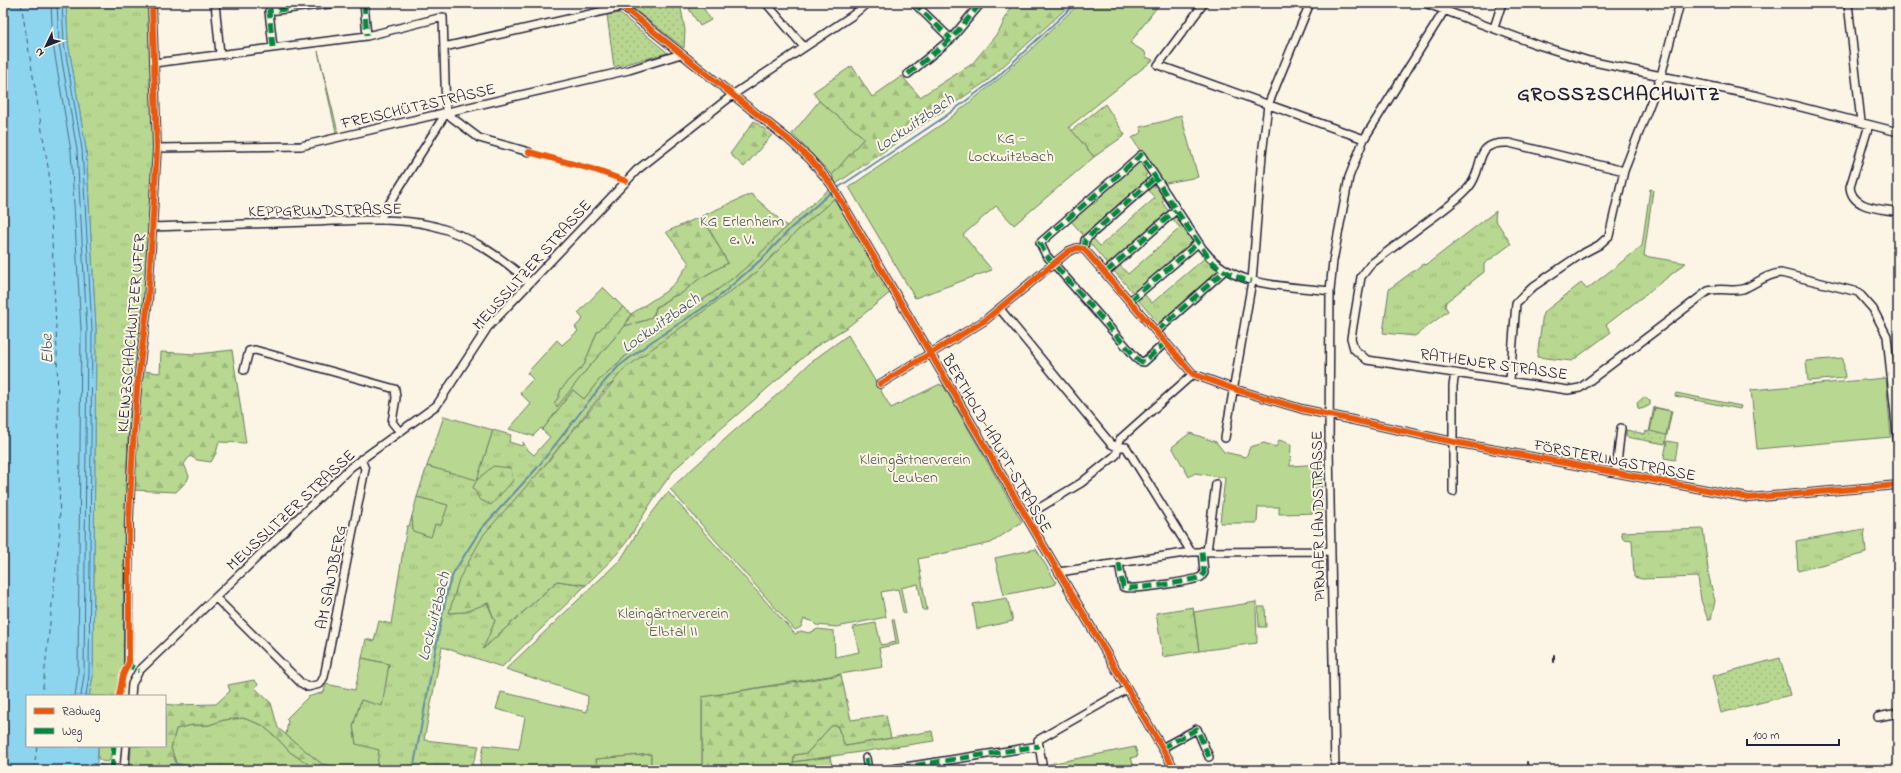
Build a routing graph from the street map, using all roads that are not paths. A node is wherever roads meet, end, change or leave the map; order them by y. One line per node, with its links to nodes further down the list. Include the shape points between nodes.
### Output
1 (152, 3): 27 (street, KLEINZSCHACHWITZER UFER)
2 (215, 3): 25 (street)
3 (338, 3): 17 (street)
4 (364, 3): 20 (street)
5 (766, 3): 24 (street)
6 (867, 3): 24 (street, MEUSSLITZER STRASSE)
7 (914, 3): 21 (street)
8 (981, 3): 21 (street)
9 (1204, 3): 31 (street, via 1158,65)
10 (1310, 3): 31 (street)
11 (1425, 3): 18 (street)
12 (1449, 3): 18 (street, PIRNAER LANDSTRASSE)
13 (1502, 3): 19 (street)
14 (1680, 3): 29 (street)
15 (1848, 3): 33 (street)
16 (619, 4): 23 (street, via 617,8); 26 (street, BERTHOLD-HAUPT-STRASSE)
17 (306, 5): 22 (street, via 269,11)
18 (1444, 10): 19 (street); 36 (street, PIRNAER LANDSTRASSE)
19 (1494, 28): 29 (street, via 1589,61)
20 (367, 36): 22 (street); 23 (street, via 443,17)
21 (950, 39): 28 (street)
22 (273, 47): 25 (street)
23 (444, 47): 32 (street)
24 (804, 47): 30 (street, MEUSSLITZER STRASSE)
25 (220, 54): 27 (street)
26 (681, 54): 30 (street, BERTHOLD-HAUPT-STRASSE); 32 (street, FREISCHÜTZSTRASSE, via 629,70)
27 (154, 63): 37 (street, KLEINZSCHACHWITZER UFER)
28 (908, 74)
29 (1661, 76): 33 (street); 39 (street)
30 (733, 95): 51 (street, MEUSSLITZER STRASSE, via 638,170); 57 (street, BERTHOLD-HAUPT-STRASSE, via 800,149 831,184)
31 (1268, 105): 36 (street); 50 (street)
32 (446, 113): 37 (street, FREISCHÜTZSTRASSE, via 301,146); 38 (street, via 479,138); 43 (street)
33 (1861, 122): 34 (street)
34 (1869, 125): 35 (street); 42 (street, via 1850,186 1851,194 1856,202)
35 (1898, 132)
36 (1364, 140): 52 (street, PIRNAER LANDSTRASSE, via 1351,169 1344,199)
37 (157, 148): 44 (street, KLEINZSCHACHWITZER UFER)
38 (529, 152)
39 (1624, 171): 59 (street, RATHENER STRASSE, via 1508,143 1488,145 1481,155 1470,186 1452,204 1364,271 1351,338 1354,349 1367,360); 61 (street, via 1610,236 1534,286 1516,303)
40 (1155, 178): 41 (street); 46 (street, via 1085,240); 47 (street, via 1141,155 1040,243)
41 (1176, 210): 45 (street); 49 (street)
42 (1898, 212)
43 (379, 220): 44 (street, KEPPGRUNDSTRASSE); 51 (street, KEPPGRUNDSTRASSE, via 432,226 460,236 491,252)
44 (152, 227): 83 (street, KLEINZSCHACHWITZER UFER, via 148,300 133,445 129,519)
45 (1198, 243): 48 (street, via 1211,261); 53 (street)
46 (1084, 249): 47 (street, via 1069,251); 49 (street)
47 (1054, 263): 54 (street); 56 (street, via 1139,361 1144,362)
48 (1224, 271): 50 (street); 55 (street)
49 (1106, 272): 53 (street)
50 (1252, 281): 52 (street); 63 (street)
51 (529, 282): 66 (street, MEUSSLITZER STRASSE, via 488,327 442,399)
52 (1330, 291): 64 (street, PIRNAER LANDSTRASSE)
53 (1130, 301): 55 (street)
54 (1000, 309): 57 (street); 70 (street, via 1096,427)
55 (1157, 331): 56 (street)
56 (1166, 342): 60 (street)
57 (931, 354): 62 (street); 76 (street, BERTHOLD-HAUPT-STRASSE)
58 (244, 370): 66 (street, via 249,351 256,350 396,389 392,422)
59 (1455, 373): 61 (street, RATHENER STRASSE); 68 (street)
60 (1193, 374): 63 (street, FÖRSTERLINGSTRASSE); 70 (street, via 1120,440)
61 (1510, 380): 69 (street, RATHENER STRASSE, via 1568,390 1580,388 1708,291 1717,288 1741,289 1773,273 1781,273 1858,292 1873,309 1887,336)
62 (880, 384)
63 (1234, 389): 64 (street, FÖRSTERLINGSTRASSE); 67 (street)
64 (1330, 416): 68 (street, FÖRSTERLINGSTRASSE); 78 (street, PIRNAER LANDSTRASSE)
65 (1621, 428): 72 (street)
66 (400, 432): 71 (street, MEUSSLITZER STRASSE)
67 (1225, 438)
68 (1454, 442): 72 (street, FÖRSTERLINGSTRASSE); 75 (street)
69 (1898, 444)
70 (1117, 447): 76 (street, via 1116,455 1081,483); 79 (street, via 1126,447 1132,455)
71 (361, 459): 82 (street, MEUSSLITZER STRASSE); 82 (street, AM SANDBERG, via 365,469 324,677 320,684 305,686)
72 (1616, 471): 74 (street, FÖRSTERLINGSTRASSE, via 1749,498)
73 (1216, 484): 77 (street)
74 (1898, 484)
75 (1453, 492)
76 (1026, 516): 81 (street, BERTHOLD-HAUPT-STRASSE)
77 (1204, 551): 78 (street); 79 (street); 80 (street, via 1204,573 1196,580 1127,589 1123,587)
78 (1331, 551): 98 (street, PIRNAER LANDSTRASSE)
79 (1191, 552): 80 (street)
80 (1120, 563): 81 (street)
81 (1059, 572): 84 (street, BERTHOLD-HAUPT-STRASSE)
82 (216, 598): 85 (street, MEUSSLITZER STRASSE, via 139,672 132,684)
83 (128, 665)
84 (1127, 689): 88 (street, via 1038,740); 90 (street, BERTHOLD-HAUPT-STRASSE)
85 (130, 695)
86 (1898, 713): 87 (street)
87 (1878, 717)
88 (1039, 746): 93 (street); 96 (street)
89 (126, 747): 94 (street)
90 (1162, 748): 91 (street, via 1197,729); 97 (street, BERTHOLD-HAUPT-STRASSE)
91 (1209, 757)
92 (866, 758): 95 (street)
93 (1042, 763)
94 (124, 770)
95 (868, 770)
96 (886, 770)
97 (1175, 770)
98 (1334, 770)

